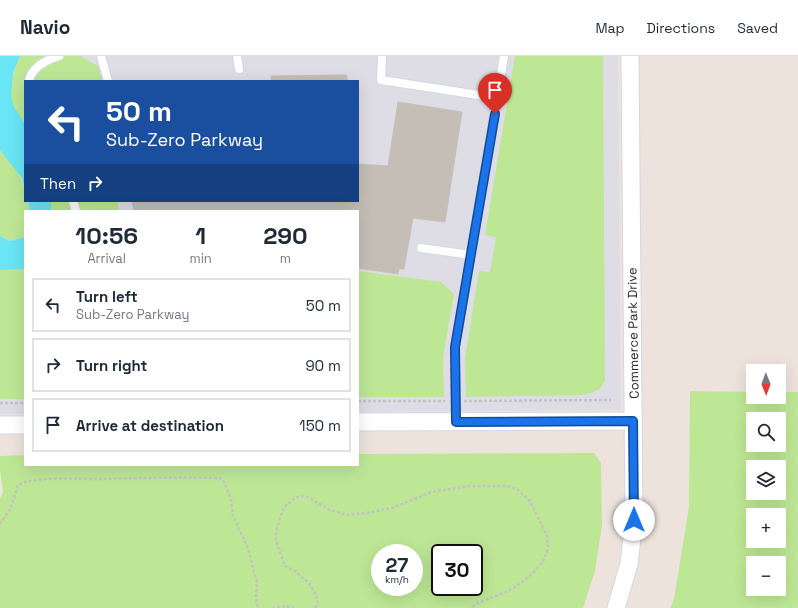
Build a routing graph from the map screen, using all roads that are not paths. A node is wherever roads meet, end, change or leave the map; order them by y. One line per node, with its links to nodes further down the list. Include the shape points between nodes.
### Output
1 (59, 56): 8 (lane, via 38,66)
2 (101, 56): 9 (lane)
3 (237, 56): 7 (lane)
4 (382, 56): 10 (lane, via 381,80)
5 (504, 56): 10 (lane)
6 (630, 56): 13 (street, Commerce Park Drive)
7 (239, 69)
8 (29, 80)
9 (108, 80)
10 (498, 98): 12 (lane)
11 (422, 248): 12 (lane)
12 (471, 255): 15 (lane, via 455,347)
13 (633, 421): 15 (street); 18 (street, Commerce Park Drive, via 634,520 629,564)
14 (359, 422): 15 (street)
15 (456, 422)
16 (0, 425): 17 (street)
17 (24, 425)
18 (616, 608)

